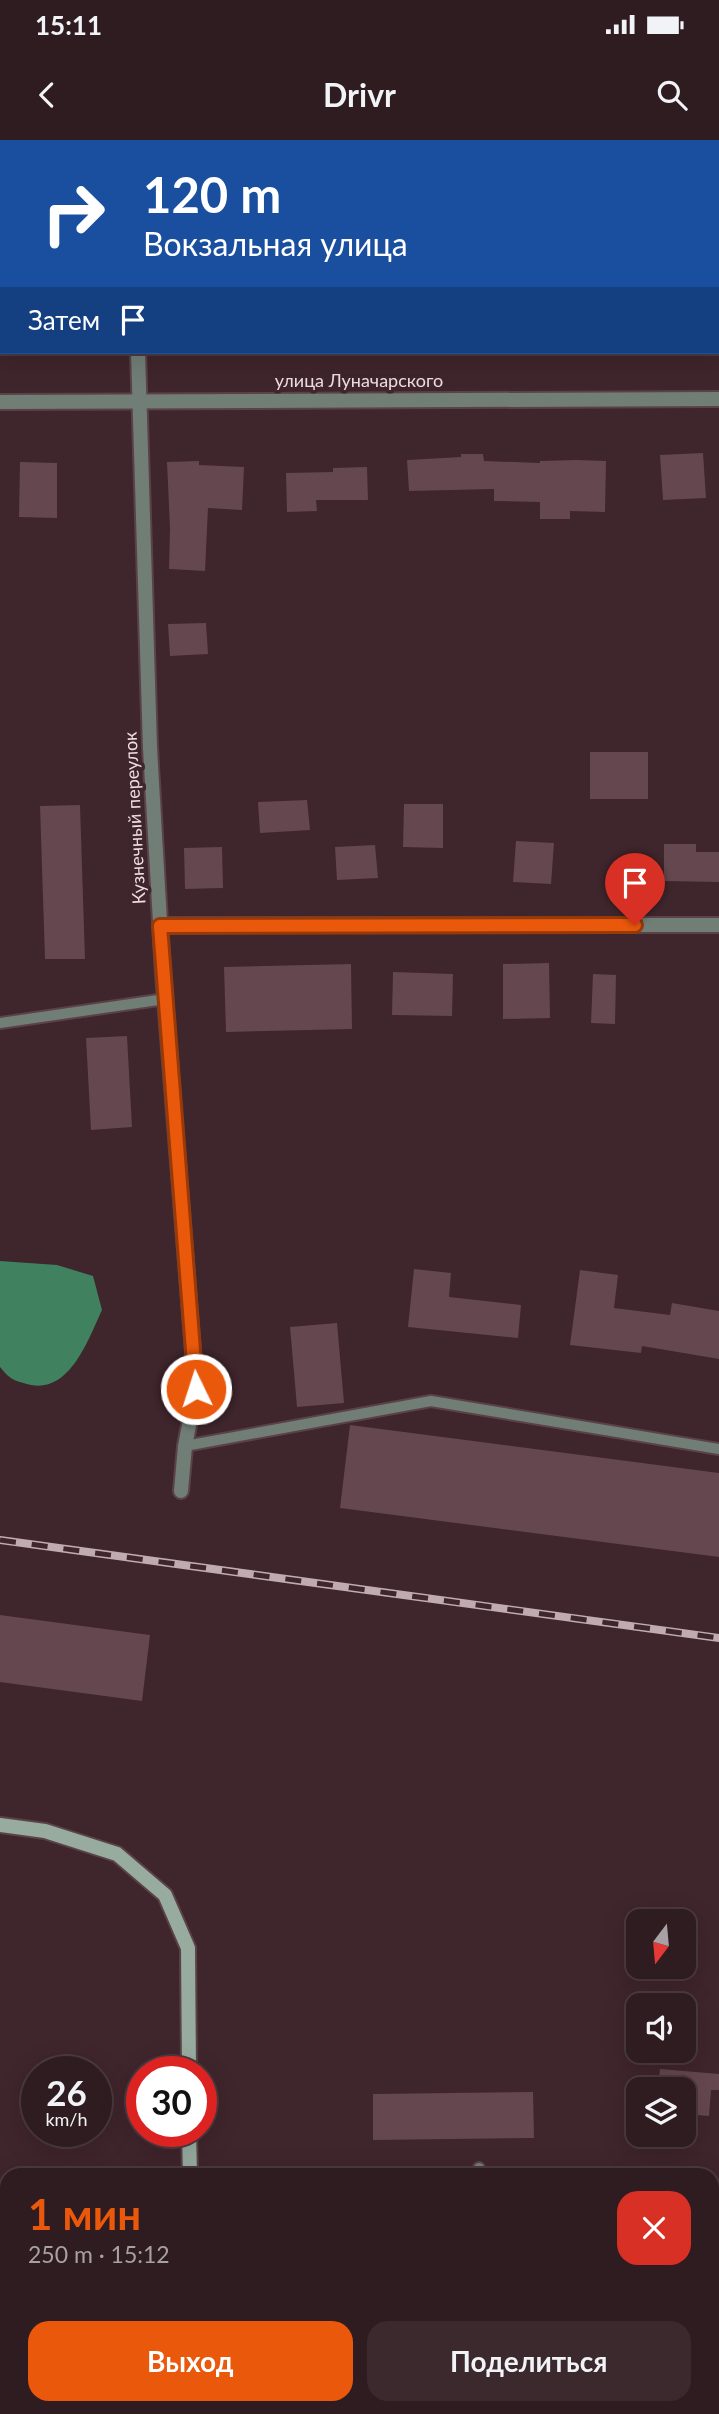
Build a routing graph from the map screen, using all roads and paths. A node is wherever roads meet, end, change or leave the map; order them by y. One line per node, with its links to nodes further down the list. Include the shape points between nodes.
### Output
1 (138, 354): 4 (street, Кузнечный переулок)
2 (719, 399): 4 (street, улица Луначарского)
3 (0, 402): 4 (street, улица Луначарского)
4 (141, 402): 6 (street, Кузнечный переулок, via 150,748)
5 (719, 925): 6 (street)
6 (160, 926): 7 (street, Кузнечный переулок)
7 (165, 999): 8 (lane); 9 (street, Кузнечный переулок, via 196,1389)
8 (0, 1023)
9 (185, 1446): 10 (lane, via 431,1401); 11 (street, Кузнечный переулок)
10 (719, 1449)
11 (181, 1491)
12 (0, 1825): 13 (street, via 45,1831 117,1854 165,1895 188,1948)
13 (189, 2056)
14 (189, 2147): 15 (street)
15 (190, 2168)

